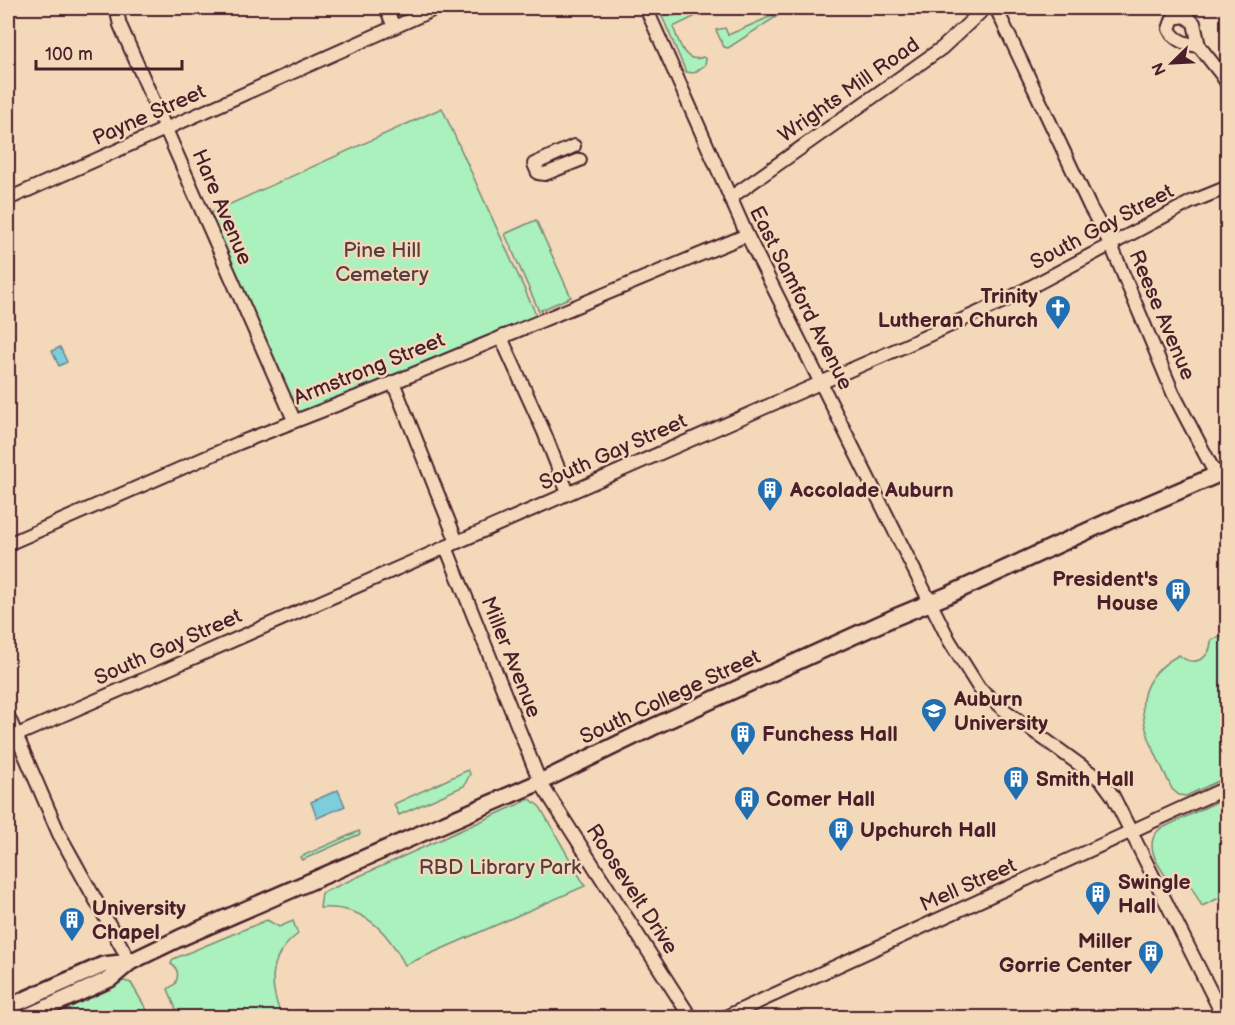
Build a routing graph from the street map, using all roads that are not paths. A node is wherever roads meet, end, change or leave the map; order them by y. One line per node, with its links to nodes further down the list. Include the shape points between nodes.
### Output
1 (116, 8): 10 (street, Hare Avenue, via 120,26)
2 (386, 8): 7 (street)
3 (437, 8): 7 (street, Payne Street)
4 (646, 8): 14 (street, East Samford Avenue)
5 (985, 8): 14 (street, Wrights Mill Road, via 942,48)
6 (996, 8): 17 (street, Reese Avenue)
7 (394, 27): 10 (street, Payne Street)
8 (1199, 46): 9 (street)
9 (1227, 85)
10 (167, 129): 15 (street, Payne Street); 21 (street, Hare Avenue)
11 (574, 146): 12 (street, via 534,164 535,170 545,174)
12 (580, 160)
13 (1227, 187): 17 (street, South Gay Street)
14 (730, 198): 16 (street, East Samford Avenue)
15 (8, 199)
16 (747, 235): 18 (street, Armstrong Street); 19 (street, East Samford Avenue)
17 (1111, 245): 19 (street, South Gay Street, via 1006,300); 22 (street, Reese Avenue, via 1173,393)
18 (503, 336): 20 (street, Armstrong Street); 23 (street)
19 (821, 381): 23 (street, South Gay Street); 26 (street, East Samford Avenue)
20 (393, 382): 21 (street, Armstrong Street); 25 (street, Miller Avenue)
21 (294, 420): 24 (street, Armstrong Street)
22 (1222, 473): 26 (main road, South College Street)
23 (568, 493): 25 (street, South Gay Street)
24 (8, 544)
25 (452, 544): 28 (street, South Gay Street); 29 (street, Miller Avenue)
26 (930, 603): 29 (main road, South College Street); 31 (street, East Samford Avenue, via 980,688 1101,781)
27 (8, 716): 28 (street)
28 (12, 737): 32 (street, via 59,834)
29 (540, 782): 32 (main road, South College Street); 35 (street, Roosevelt Drive)
30 (1227, 787): 31 (street, Mell Street)
31 (1132, 832): 36 (street, Mell Street); 37 (street, East Samford Avenue)
32 (130, 962): 33 (main road, South College Street, via 104,965); 34 (main road, South College Street, via 110,980)
33 (8, 1007)
34 (24, 1017)
35 (691, 1017)
36 (723, 1017)
37 (1224, 1017)

